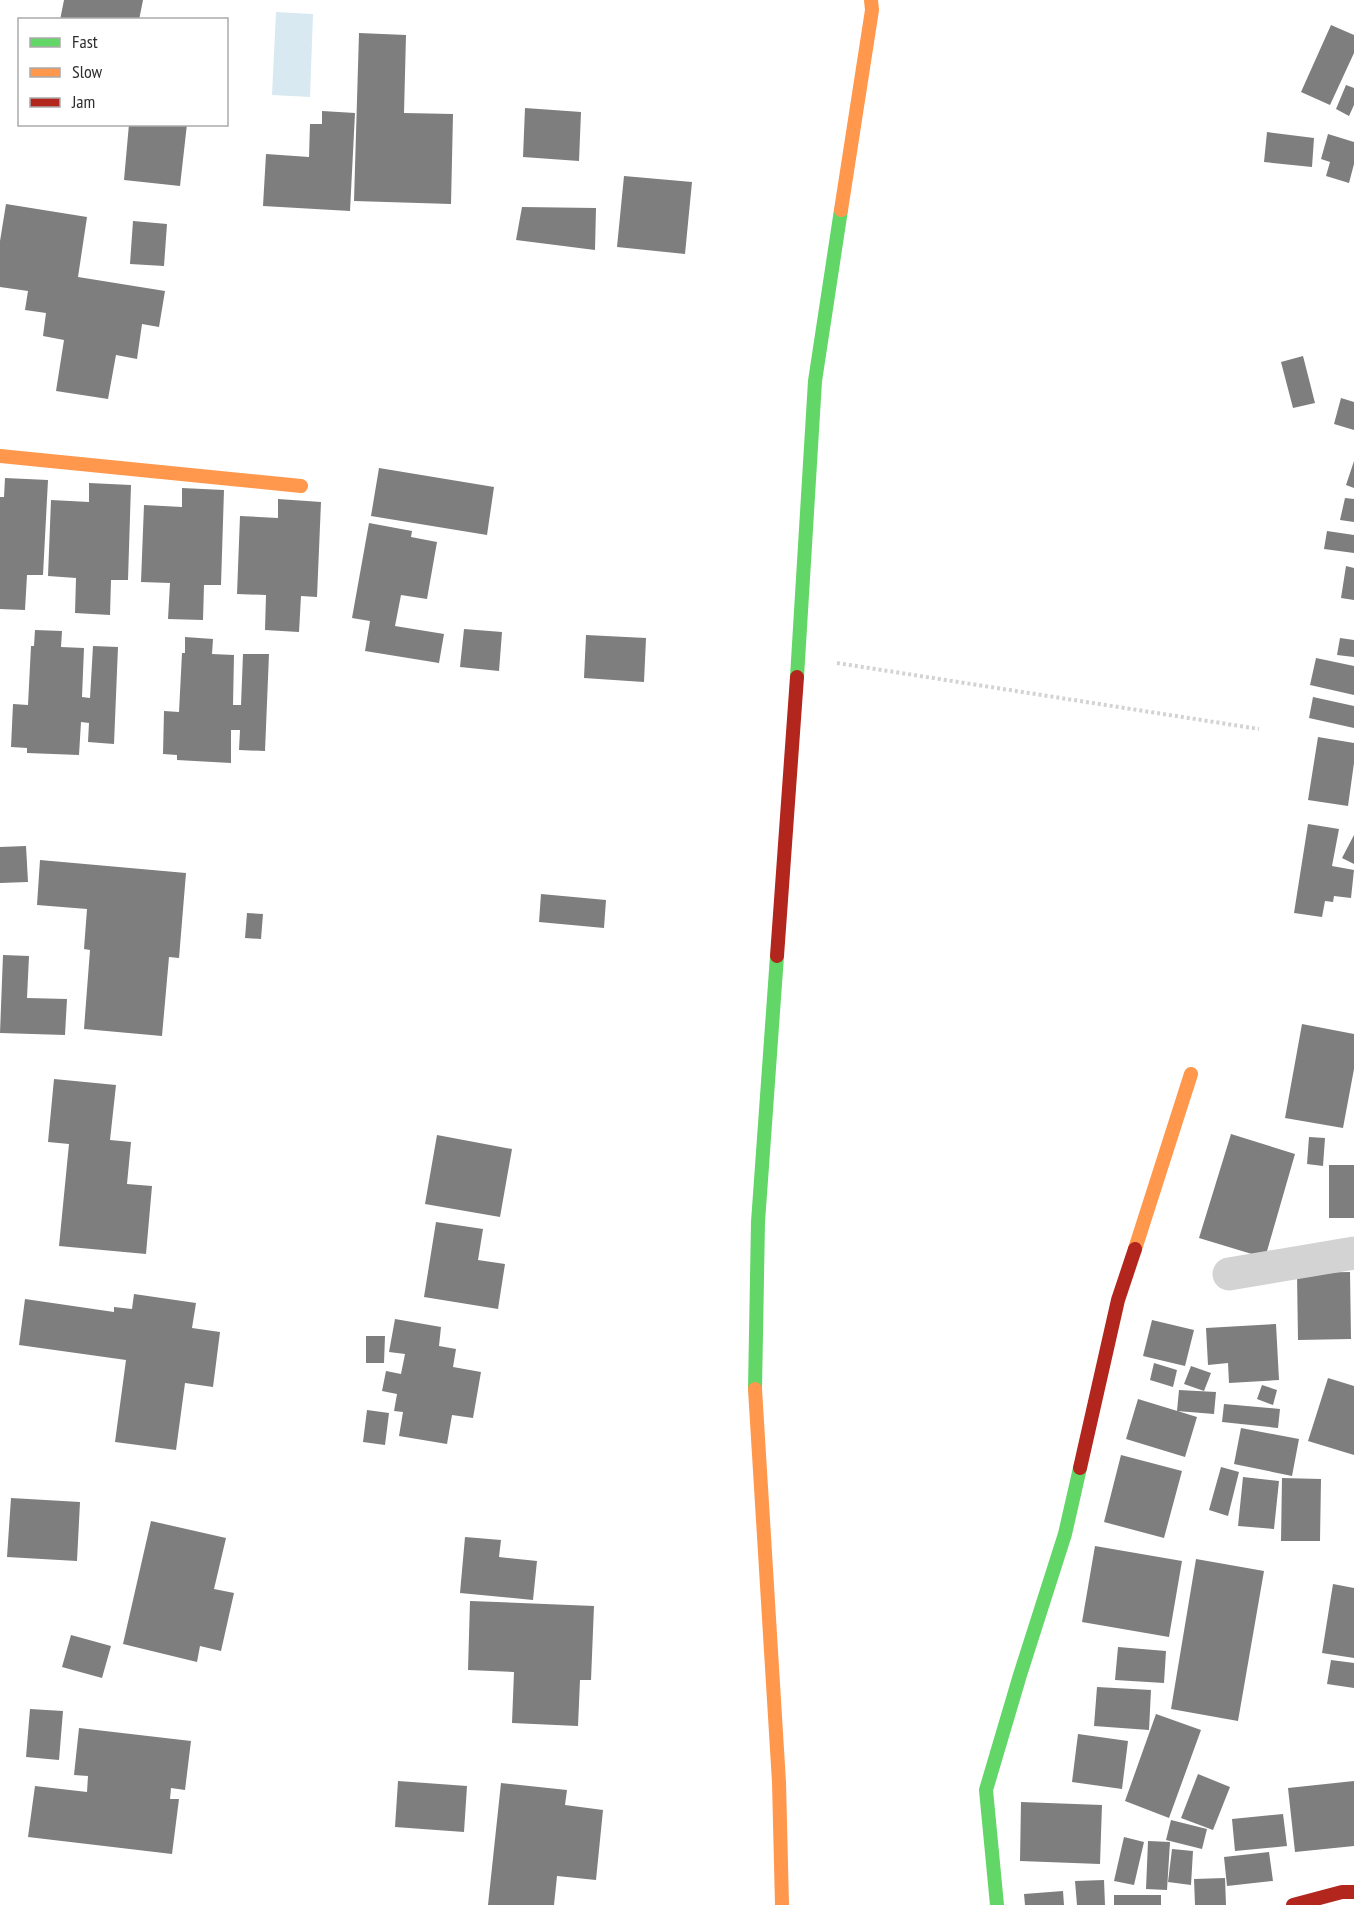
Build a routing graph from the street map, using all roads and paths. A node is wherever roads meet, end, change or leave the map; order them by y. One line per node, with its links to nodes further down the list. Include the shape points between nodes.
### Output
1 (871, 0): 4 (street, via 816,381)
2 (0, 456): 3 (street)
3 (301, 486)
4 (798, 657): 5 (path); 10 (street, via 758,1222 754,1374 778,1770)
5 (1259, 729)
6 (1191, 1074): 11 (street, via 1118,1300 1065,1534 986,1791)
7 (1354, 1253): 8 (street)
8 (1228, 1274)
9 (1354, 1892): 12 (street)
10 (782, 1905)
11 (997, 1905)
12 (1293, 1905)

